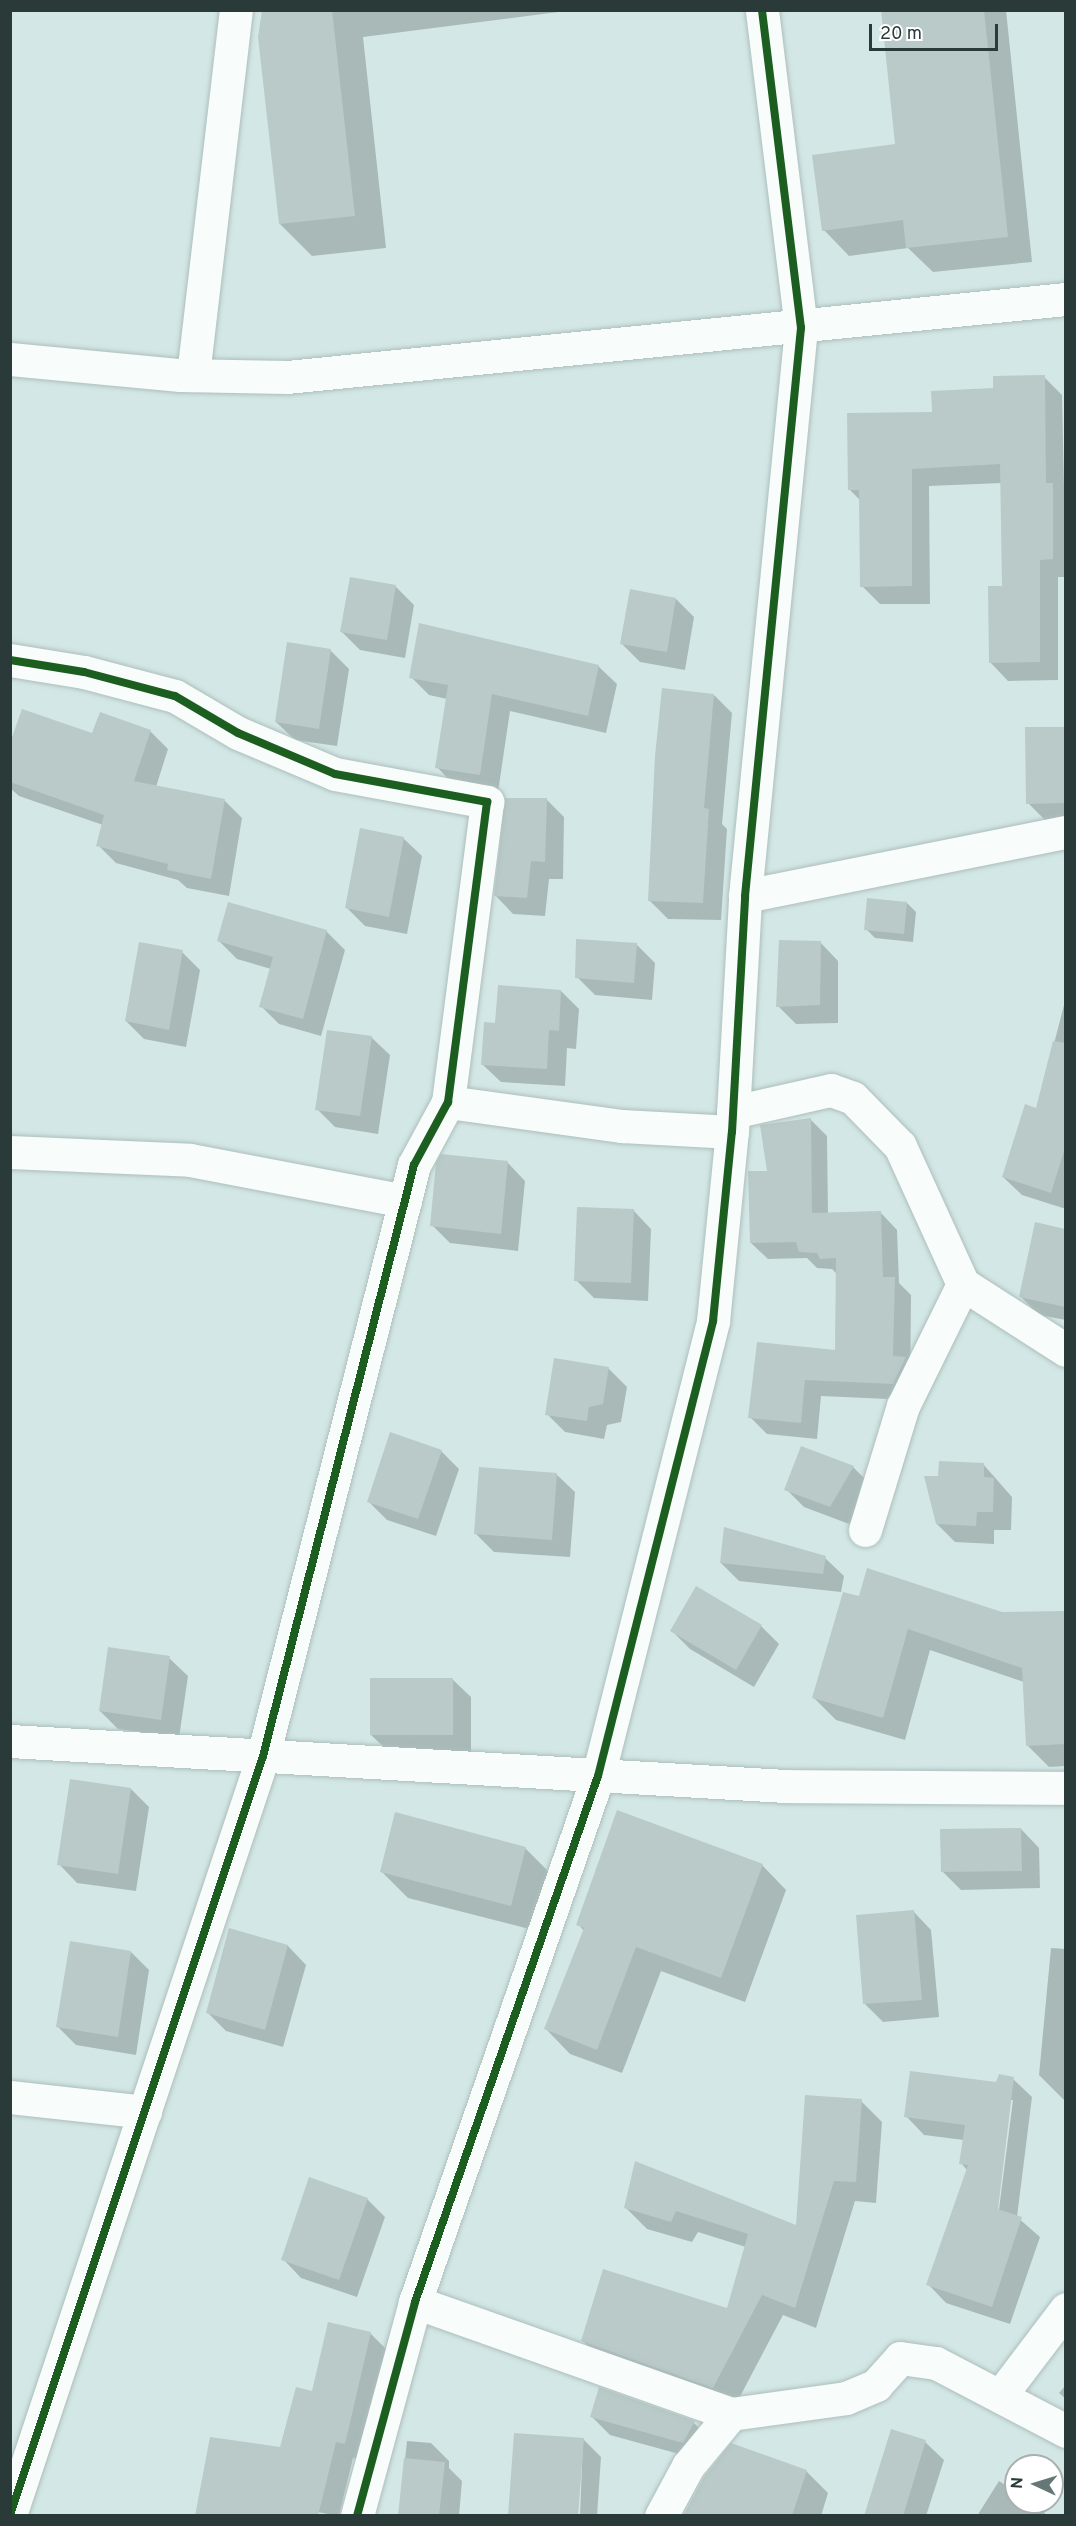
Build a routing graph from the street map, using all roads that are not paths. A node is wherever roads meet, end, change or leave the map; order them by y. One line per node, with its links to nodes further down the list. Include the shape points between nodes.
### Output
1 (236, 10): 6 (street)
2 (762, 10): 4 (street)
3 (1065, 299): 4 (street)
4 (801, 328): 6 (street, via 287,377); 9 (street)
5 (11, 366): 6 (street)
6 (194, 375)
7 (10, 660): 10 (street, via 84,672 175,696 248,737 335,774 487,802)
8 (1065, 832): 9 (street)
9 (746, 896): 11 (street)
10 (448, 1102): 11 (street, via 622,1126); 13 (street, via 414,1165)
11 (732, 1122): 14 (street, via 831,1090 853,1098 900,1146); 19 (street, via 713,1321)
12 (10, 1152): 13 (street, via 190,1160)
13 (405, 1201): 18 (street)
14 (963, 1284): 15 (street); 16 (street, via 903,1406)
15 (1065, 1350)
16 (865, 1530)
17 (10, 1741): 18 (street)
18 (263, 1756): 19 (street); 22 (street)
19 (598, 1776): 20 (street, via 786,1786); 23 (street)
20 (1065, 1788)
21 (10, 2097): 22 (street)
22 (145, 2112): 28 (street)
23 (415, 2302): 26 (street); 29 (street)
24 (1065, 2309): 25 (street)
25 (1000, 2396): 26 (street, via 936,2362 900,2358 876,2385 846,2398); 27 (street)
26 (731, 2414): 30 (street, via 688,2466)
27 (1065, 2431)
28 (10, 2515)
29 (357, 2516)
30 (661, 2516)

